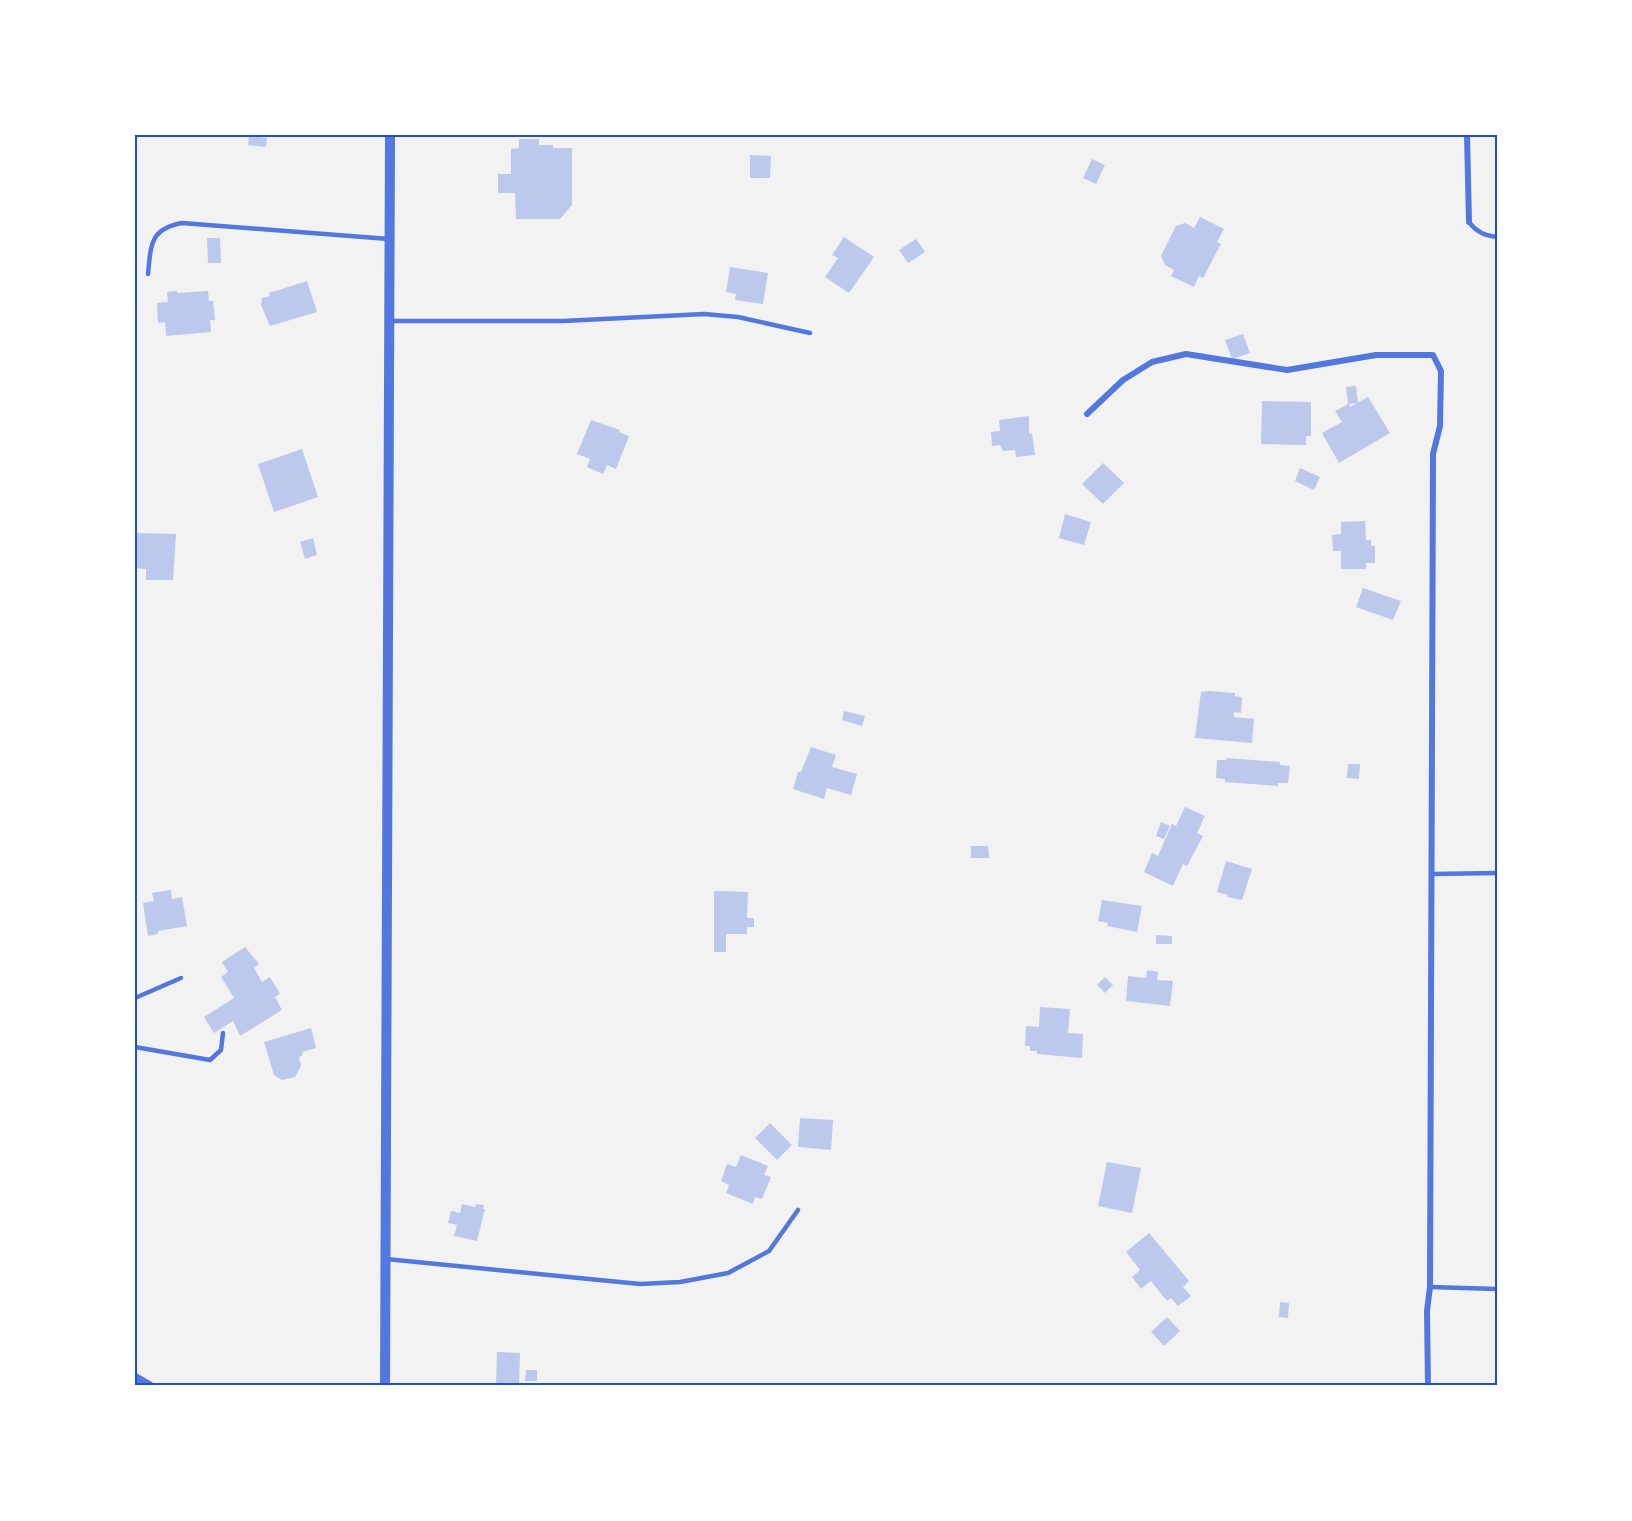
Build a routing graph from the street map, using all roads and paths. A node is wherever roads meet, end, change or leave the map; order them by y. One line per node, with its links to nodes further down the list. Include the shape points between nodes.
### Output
1 (390, 135): 5 (street)
2 (1467, 135): 3 (street)
3 (1468, 222): 4 (lane, via 1487,236)
4 (1497, 237)
5 (389, 240): 6 (lane, via 182,223 160,230 155,237); 7 (street)
6 (148, 274)
7 (389, 321): 8 (lane, via 563,321 704,315 738,316); 17 (street)
8 (810, 333)
9 (1087, 414): 11 (street, via 1124,380 1152,363 1186,354 1287,370 1376,355 1433,355 1441,371 1440,426 1433,454)
10 (1497, 873): 11 (lane)
11 (1432, 874): 18 (street)
12 (181, 978): 13 (lane)
13 (135, 998)
14 (224, 1033): 15 (lane, via 221,1050 210,1060)
15 (135, 1047)
16 (798, 1210): 17 (lane, via 770,1251 728,1273 680,1282 640,1284)
17 (386, 1259): 22 (street)
18 (1430, 1287): 19 (lane); 23 (street)
19 (1497, 1289)
20 (135, 1378): 21 (street)
21 (149, 1386)
22 (385, 1386)
23 (1428, 1386)

